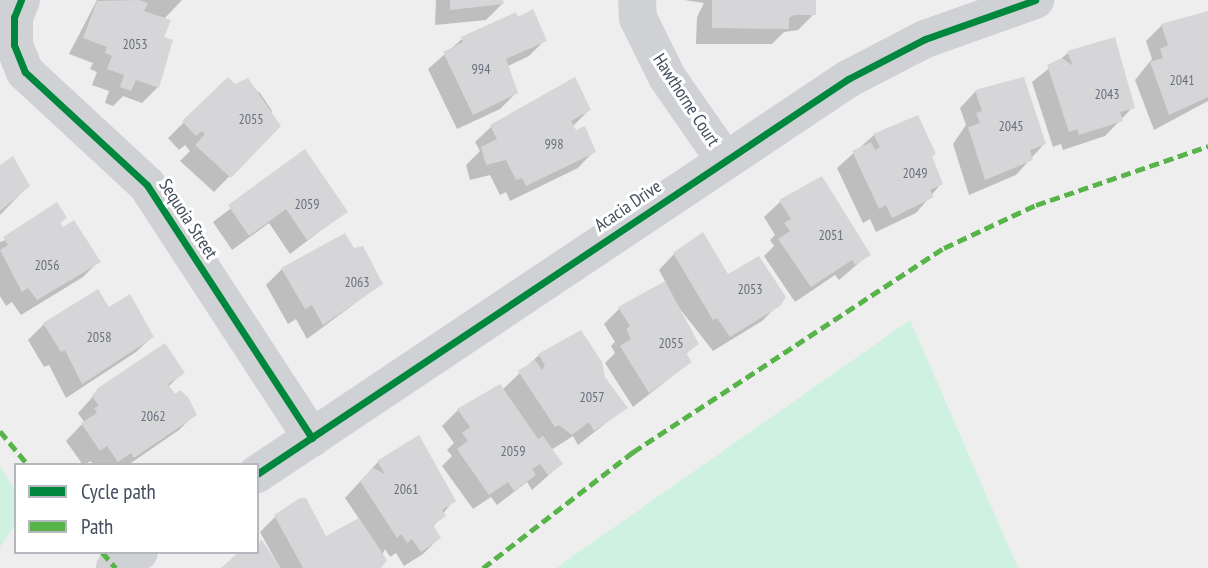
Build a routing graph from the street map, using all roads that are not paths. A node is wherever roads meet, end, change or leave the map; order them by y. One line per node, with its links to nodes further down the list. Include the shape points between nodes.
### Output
1 (21, 0): 5 (street, Sequoia Street, via 14,17 15,45 25,72 147,185)
2 (637, 0): 4 (street, Hawthorne Court, via 638,18 667,77)
3 (1035, 0): 4 (street, Acacia Drive, via 925,39 848,79)
4 (724, 159): 5 (street, Acacia Drive)
5 (312, 438): 6 (street, Acacia Drive)
6 (259, 473)
7 (136, 554): 8 (street)
8 (115, 568)

